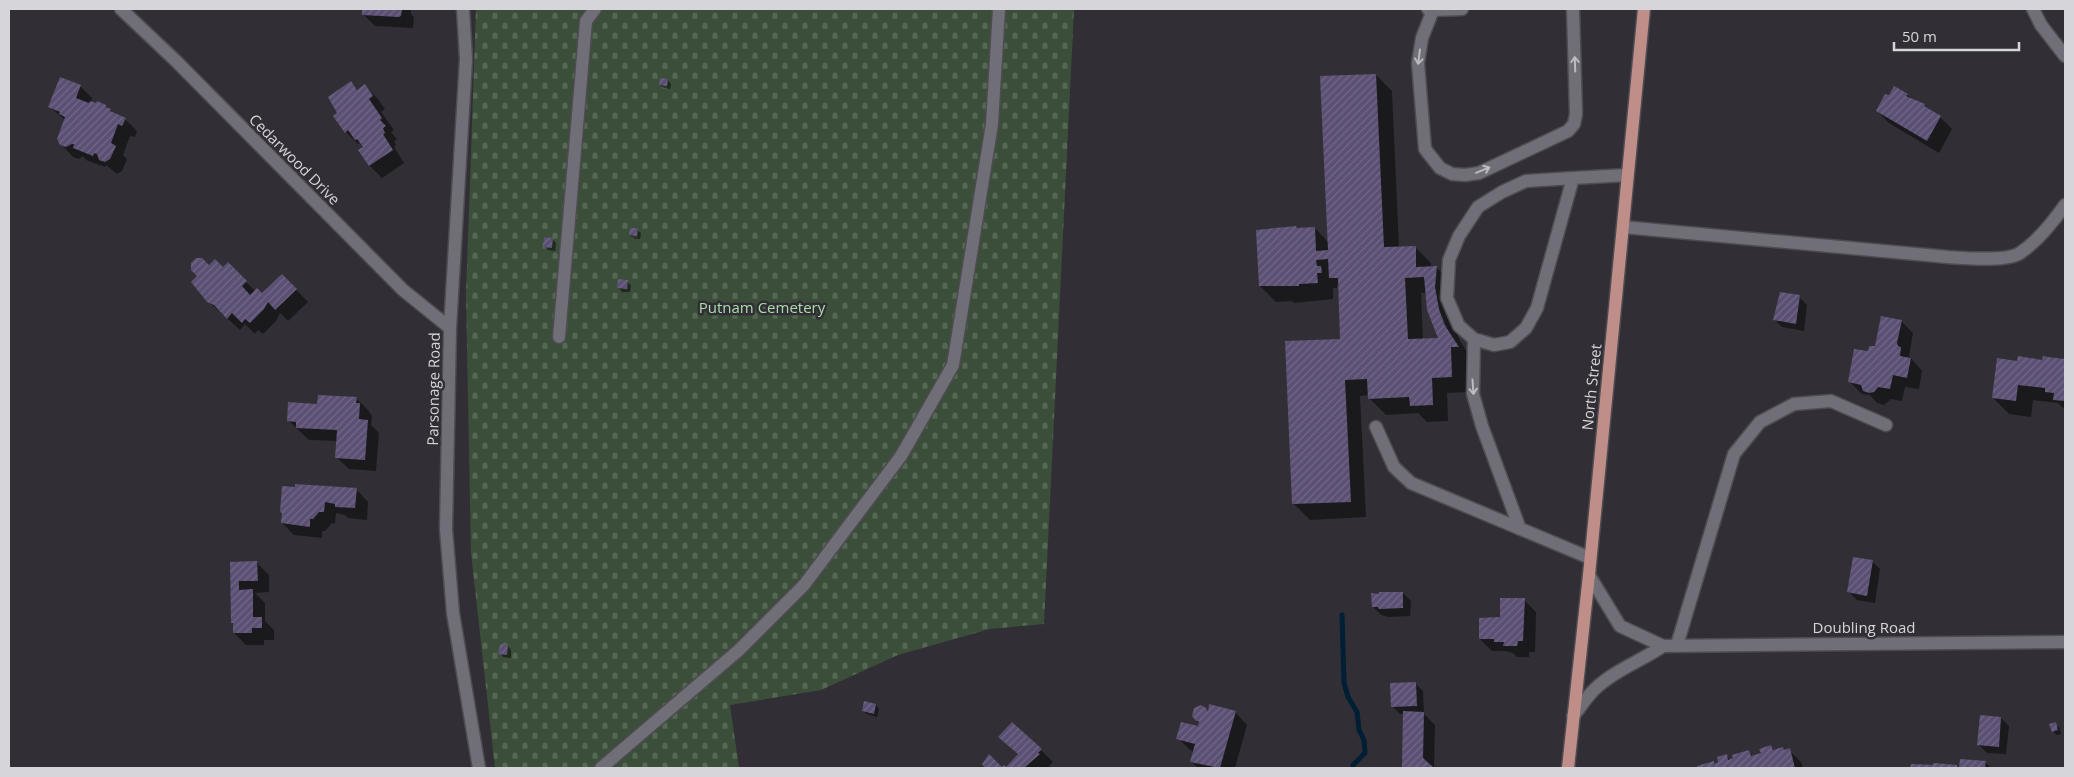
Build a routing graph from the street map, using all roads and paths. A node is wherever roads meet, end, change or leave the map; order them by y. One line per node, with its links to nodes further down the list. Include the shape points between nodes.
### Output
1 (121, 9): 16 (street, Cedarwood Drive, via 403,290)
2 (463, 9): 16 (street, Parsonage Road, via 466,59)
3 (595, 9): 10 (street)
4 (999, 9): 29 (street, via 992,124 953,365 901,456 804,585 739,650)
5 (1462, 9): 9 (street)
6 (1573, 9): 9 (street, one-way to 6, via 1418,63 1426,149 1440,168 1452,174 1465,175 1479,173 1568,131 1574,124)
7 (1644, 9): 12 (main road, North Street)
8 (2033, 9): 11 (street, via 2040,25)
9 (1431, 10)
10 (585, 15): 17 (street)
11 (2065, 56)
12 (1627, 176): 13 (street); 15 (main road, North Street)
13 (1573, 178): 18 (street, via 1537,308 1526,328 1510,342 1494,345); 18 (street, via 1526,181 1502,192 1478,207 1459,236 1449,260 1447,298 1459,326)
14 (2065, 205): 15 (street, via 2051,224 2019,254 1989,259)
15 (1623, 227): 22 (main road, North Street)
16 (450, 328): 28 (street, Parsonage Road, via 446,528 453,613)
17 (559, 337)
18 (1474, 339): 21 (street, one-way to 21, via 1473,394)
19 (1886, 425): 25 (street, via 1831,401 1794,404 1760,422 1734,454)
20 (1376, 427): 21 (street, via 1394,468 1411,483)
21 (1520, 529): 22 (street)
22 (1590, 558): 23 (main road, North Street)
23 (1589, 575): 26 (street, Doubling Road, via 1620,626); 27 (main road, North Street)
24 (2065, 642): 25 (street, Doubling Road)
25 (1677, 645): 26 (street, Doubling Road)
26 (1662, 646): 27 (street, Doubling Road, via 1596,688)
27 (1573, 716): 30 (main road, North Street)
28 (479, 768)
29 (601, 768)
30 (1568, 768)

